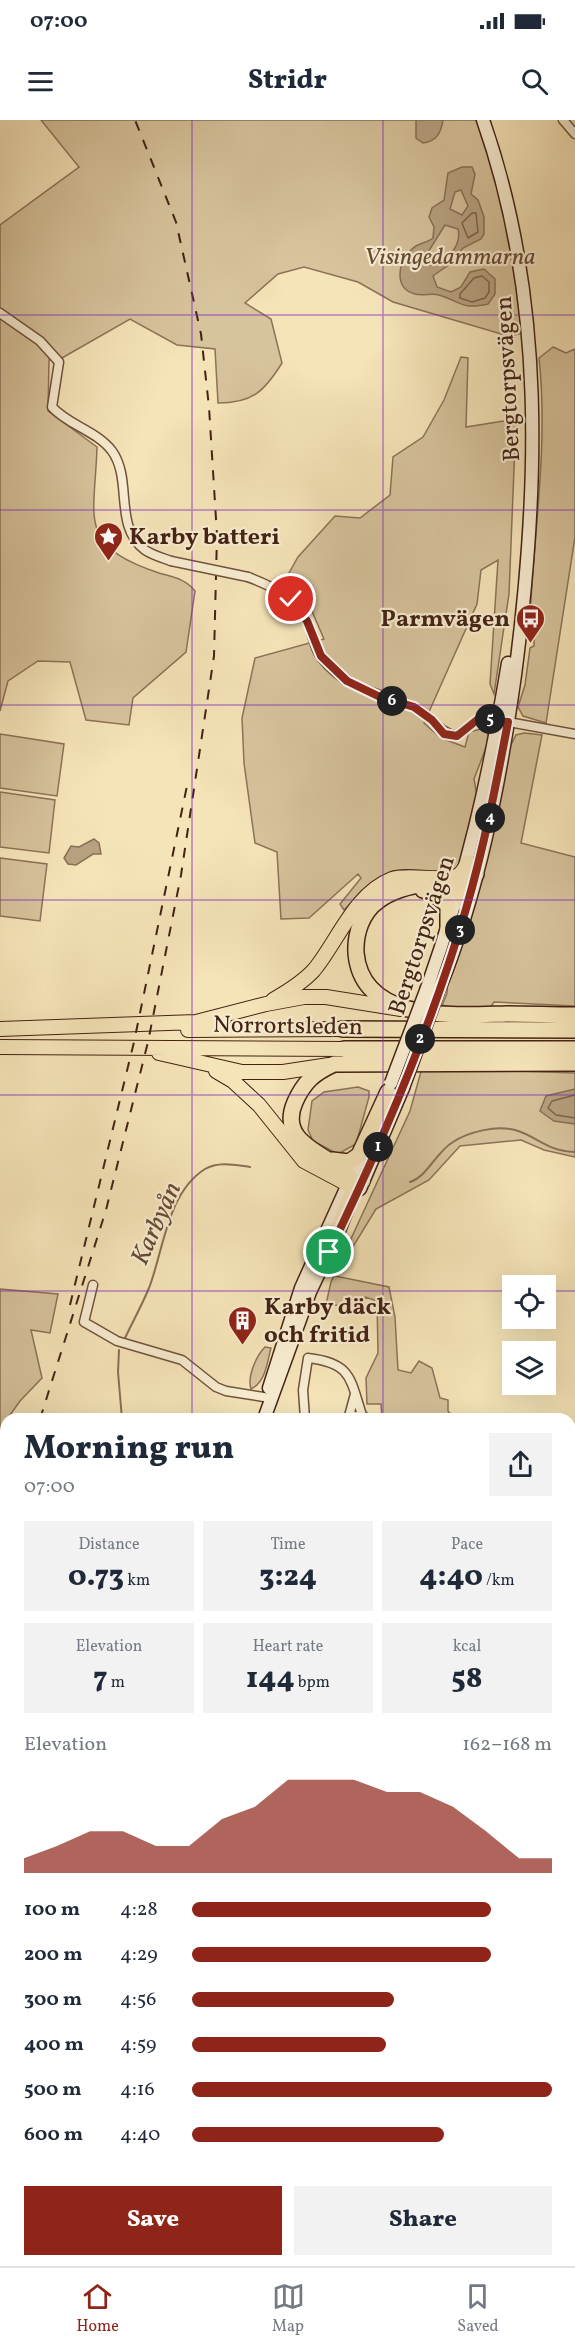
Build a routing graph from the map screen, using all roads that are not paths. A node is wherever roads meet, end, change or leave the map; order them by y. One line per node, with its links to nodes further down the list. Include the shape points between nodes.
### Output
1 (483, 120): 5 (main road, Bergtorpsvägen, via 513,225 528,327 533,456 526,570)
2 (563, 120): 3 (street)
3 (575, 134)
4 (0, 313): 5 (street, bridge, via 40,341 58,362 52,407 111,449 121,472 130,531 145,550 171,561 268,584 291,599 307,621 321,656 347,681 414,707 444,734 457,736 477,720)
5 (503, 721): 6 (street); 7 (main road, Bergtorpsvägen)
6 (575, 734)
7 (472, 868): 8 (highway, via 450,878); 10 (highway, via 468,886); 11 (main road, Bergtorpsvägen)
8 (432, 876): 10 (highway, via 451,882); 14 (highway, via 392,879 376,889 359,904 312,972)
9 (405, 889): 10 (highway, via 421,885); 12 (highway, via 432,893 448,905); 15 (highway, via 376,902 363,917 355,940 357,964 375,994)
10 (460, 890): 11 (highway); 12 (main road, Bergtorpsvägen)
11 (466, 908): 13 (main road, Bergtorpsvägen)
12 (448, 930): 13 (main road, Bergtorpsvägen)
13 (432, 990): 27 (main road, Bergtorpsvägen, bridge)
14 (266, 1004): 15 (highway, via 326,997); 18 (highway, via 196,1022)
15 (409, 1010): 16 (highway, via 437,1014)
16 (575, 1015)
17 (342, 1029): 18 (highway, Norrortsleden); 19 (highway, Norrortsleden)
18 (0, 1030)
19 (575, 1030)
20 (0, 1047): 21 (highway, Norrortsleden)
21 (70, 1047): 22 (highway, Norrortsleden); 26 (highway, via 160,1053)
22 (344, 1049): 23 (highway, Norrortsleden)
23 (575, 1049)
24 (575, 1063): 25 (highway)
25 (334, 1064): 26 (highway, via 260,1072); 28 (highway, via 316,1072 303,1086 292,1110 300,1139)
26 (204, 1065): 29 (highway, via 233,1081 259,1105 304,1161)
27 (394, 1087): 28 (highway, via 359,1155 340,1163); 29 (main road, Bergtorpsvägen)
28 (320, 1157): 29 (highway, via 346,1171)
29 (355, 1182): 30 (highway); 33 (main road, Bergtorpsvägen, via 298,1298 274,1368 268,1390)
30 (329, 1252): 33 (main road, Bergtorpsvägen)
31 (93, 1285): 33 (street, via 84,1322 117,1341 182,1360 216,1387)
32 (355, 1394): 35 (street, via 345,1369 308,1358 303,1390); 36 (street); 37 (street)
33 (270, 1398): 34 (main road, Bergtorpsvägen)
34 (266, 1413)
35 (305, 1413)
36 (349, 1413)
37 (362, 1413)

